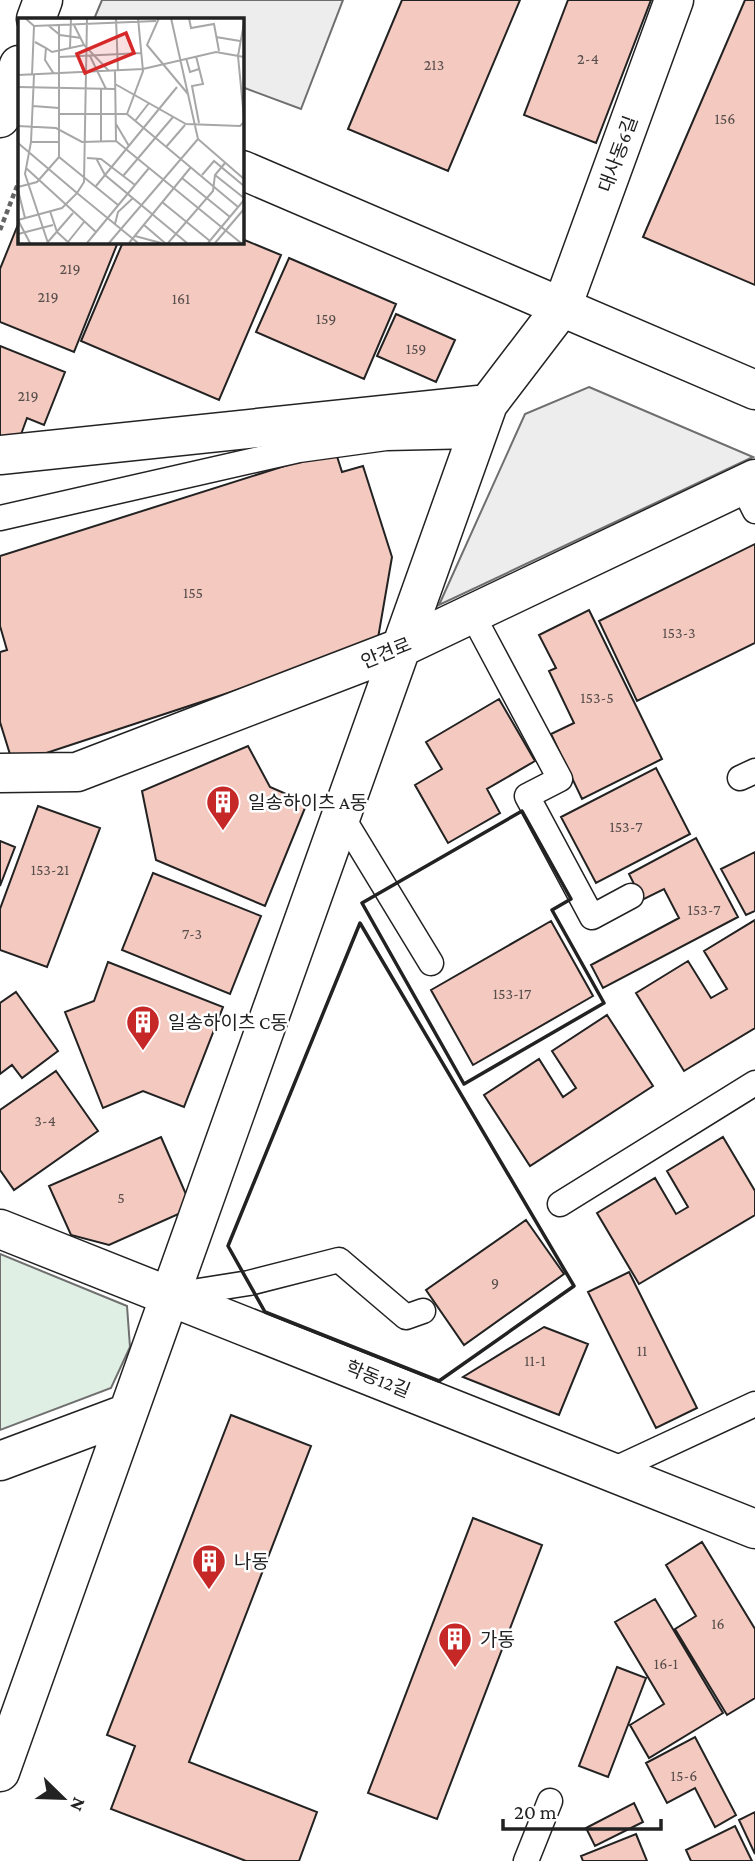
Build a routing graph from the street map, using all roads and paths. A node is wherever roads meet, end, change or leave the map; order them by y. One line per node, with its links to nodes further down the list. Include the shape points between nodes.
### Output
1 (43, 0): 3 (street)
2 (674, 0): 9 (street, 대사동6길)
3 (36, 18)
4 (14, 70): 5 (street)
5 (0, 118)
6 (243, 170): 9 (street)
7 (18, 184): 8 (path)
8 (0, 230)
9 (562, 307): 10 (street); 11 (street, 대사동6길)
10 (755, 390)
11 (482, 420): 12 (street); 14 (lane, via 299,450); 16 (street, 대사동6길)
12 (0, 455)
13 (751, 492): 15 (street, 안견로)
14 (0, 518)
15 (472, 614): 16 (street, 안견로); 19 (lane, via 560,779 527,796 592,917)
16 (400, 648): 17 (street, 안견로, via 77,772); 18 (street, 대사동6길)
17 (0, 774)
18 (341, 815): 20 (lane); 24 (street, 대사동6길)
19 (631, 896)
20 (431, 963)
21 (755, 1083): 22 (lane)
22 (560, 1204)
23 (0, 1229): 24 (street, 학동12길)
24 (170, 1296): 25 (lane, via 249,1283 339,1260 406,1317); 27 (street, 대사동6길); 29 (street, 학동12길)
25 (423, 1311)
26 (755, 1404): 29 (lane)
27 (128, 1413): 28 (street); 31 (street, 대사동6길)
28 (0, 1461)
29 (611, 1472): 30 (street, 학동12길)
30 (755, 1529)
31 (0, 1772)
32 (550, 1801): 33 (lane)
33 (526, 1861)

